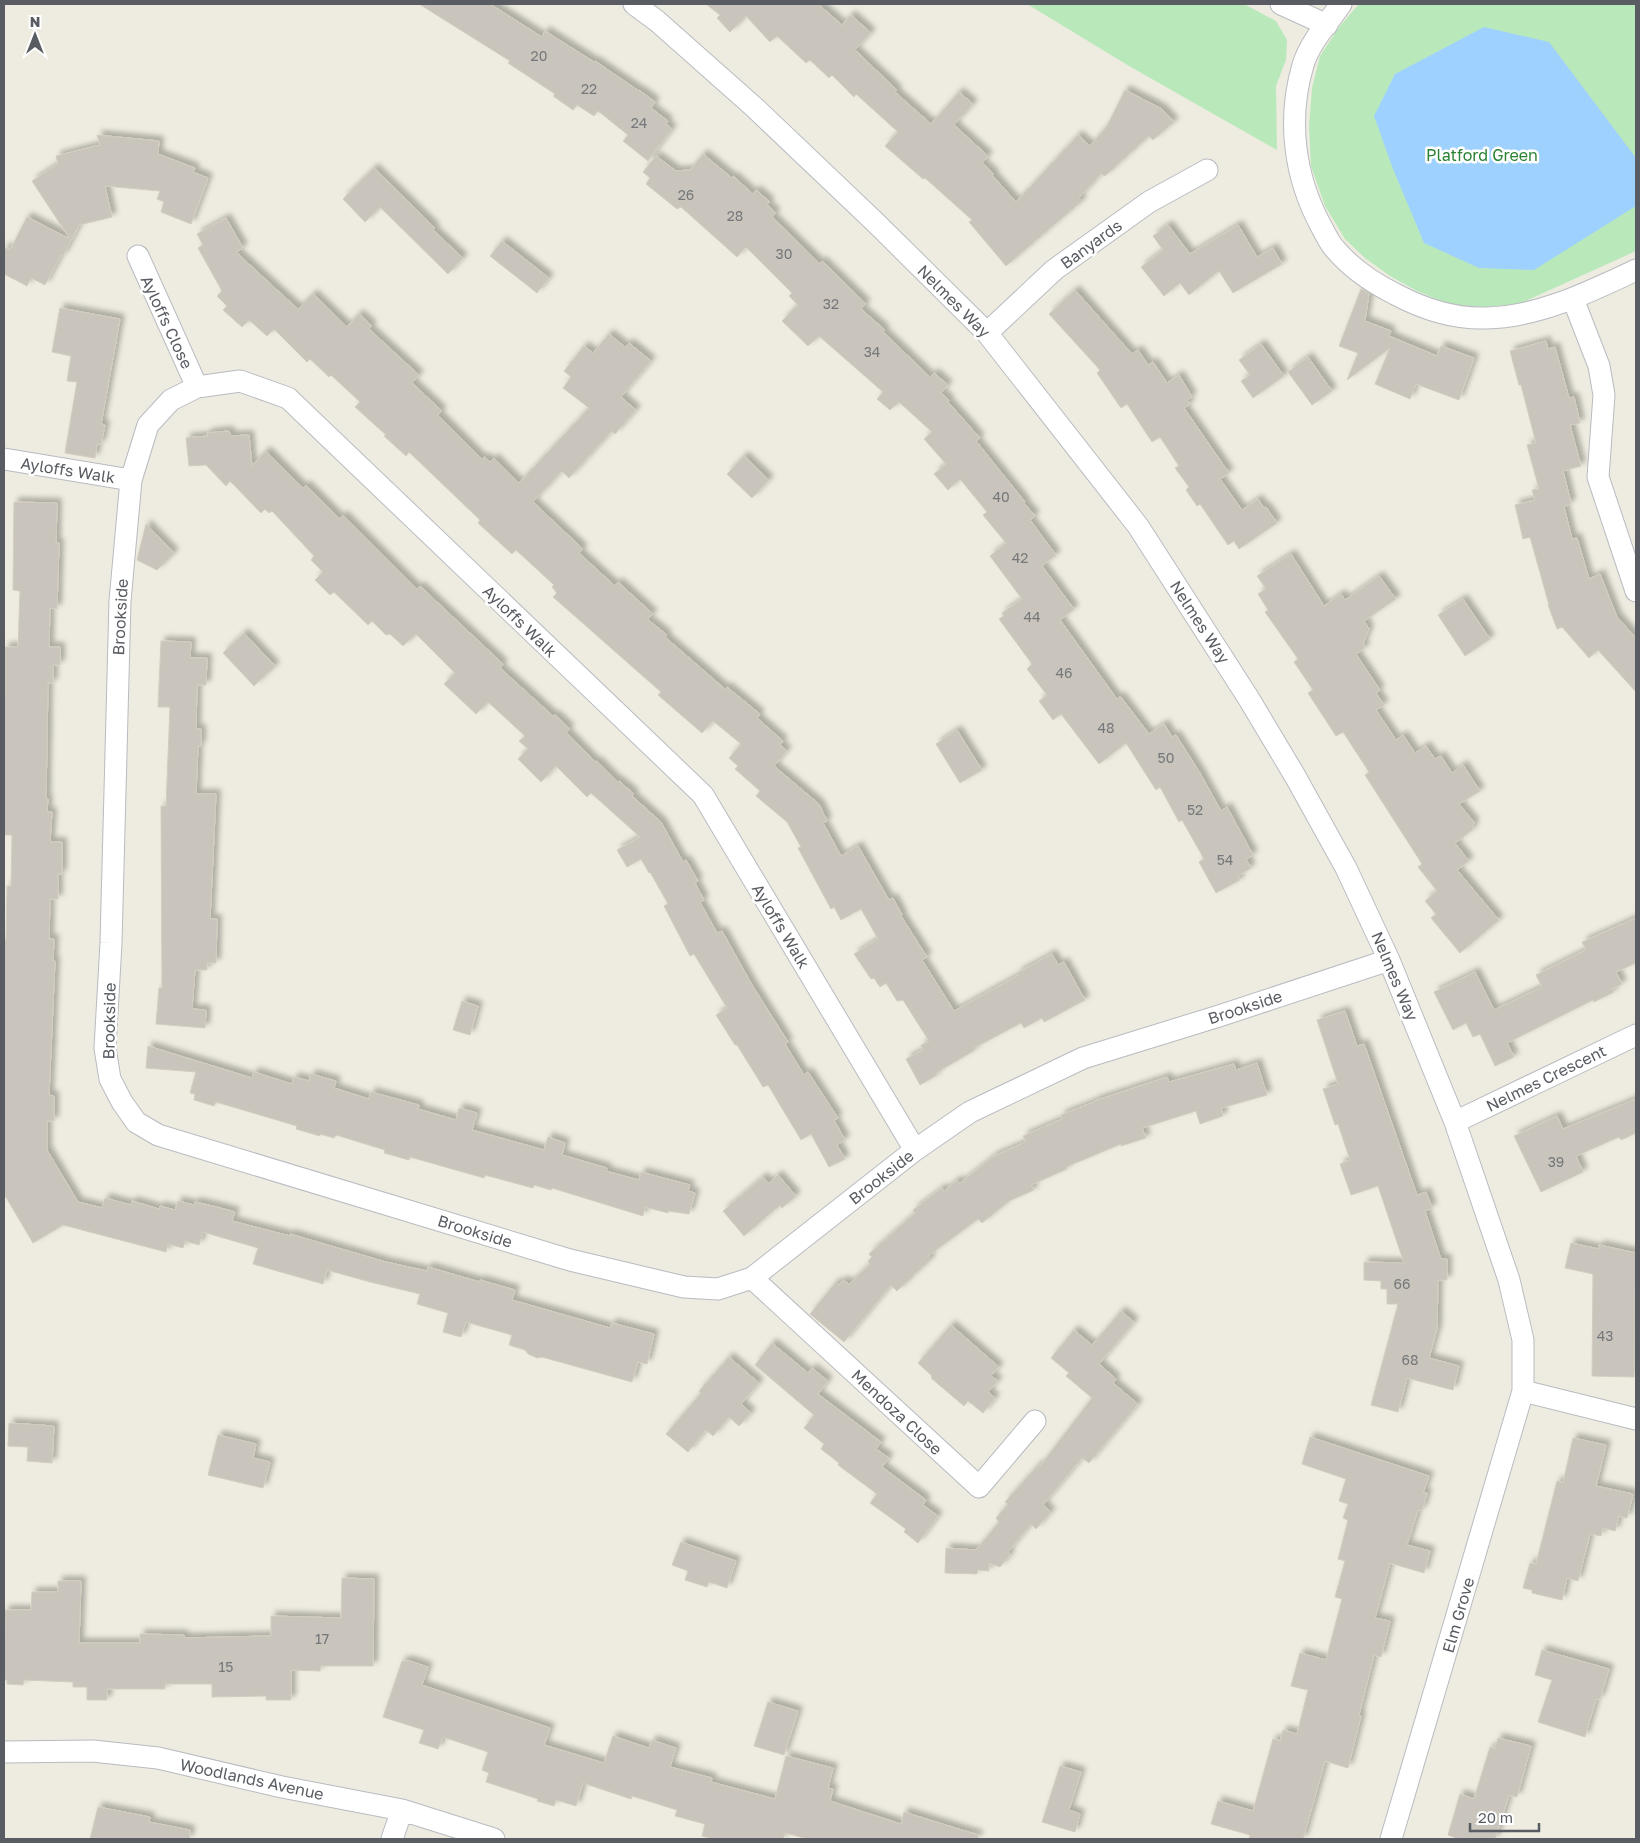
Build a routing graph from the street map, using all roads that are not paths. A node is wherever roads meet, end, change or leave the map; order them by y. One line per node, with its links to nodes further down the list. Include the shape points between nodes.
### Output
1 (634, 4): 9 (street, Nelmes Way, via 754,107)
2 (1281, 4): 4 (street)
3 (1341, 4): 4 (street)
4 (1327, 25): 8 (street, via 1304,63 1296,95 1294,130 1298,167 1313,212 1334,248 1381,287 1446,315 1485,318 1522,314)
5 (1207, 170): 9 (street, Banyards, via 1149,202 1054,270)
6 (138, 256): 10 (street, Ayloffs Close)
7 (1636, 270): 8 (street)
8 (1573, 299): 13 (street, via 1599,366 1604,395 1598,477)
9 (987, 333): 14 (street, Nelmes Way, via 1138,526 1295,776 1346,868)
10 (197, 387): 12 (street, Ayloffs Walk, via 171,400 148,425); 17 (street, Ayloffs Walk, via 240,381 288,398 703,795)
11 (4, 459): 12 (street, Ayloffs Walk)
12 (131, 480): 18 (street, Brookside, via 120,601 106,1048 110,1079 136,1122 158,1135 570,1260 684,1287 718,1289)
13 (1635, 587)
14 (1389, 960): 16 (street, Nelmes Way); 17 (street, Brookside, via 1083,1058 970,1112)
15 (1636, 1035): 16 (street, Nelmes Crescent)
16 (1456, 1122): 19 (street, Nelmes Way, via 1509,1280 1522,1340)
17 (915, 1150): 18 (street, Brookside)
18 (752, 1278): 21 (street, Mendoza Close, via 979,1487)
19 (1522, 1391): 20 (street); 26 (street, Elm Grove)
20 (1636, 1419)
21 (1035, 1421)
22 (4, 1752): 23 (street, Woodlands Avenue, via 93,1751 158,1758 282,1787)
23 (402, 1810): 24 (street); 25 (street, Woodlands Avenue)
24 (392, 1839)
25 (494, 1839)
26 (1391, 1839)

